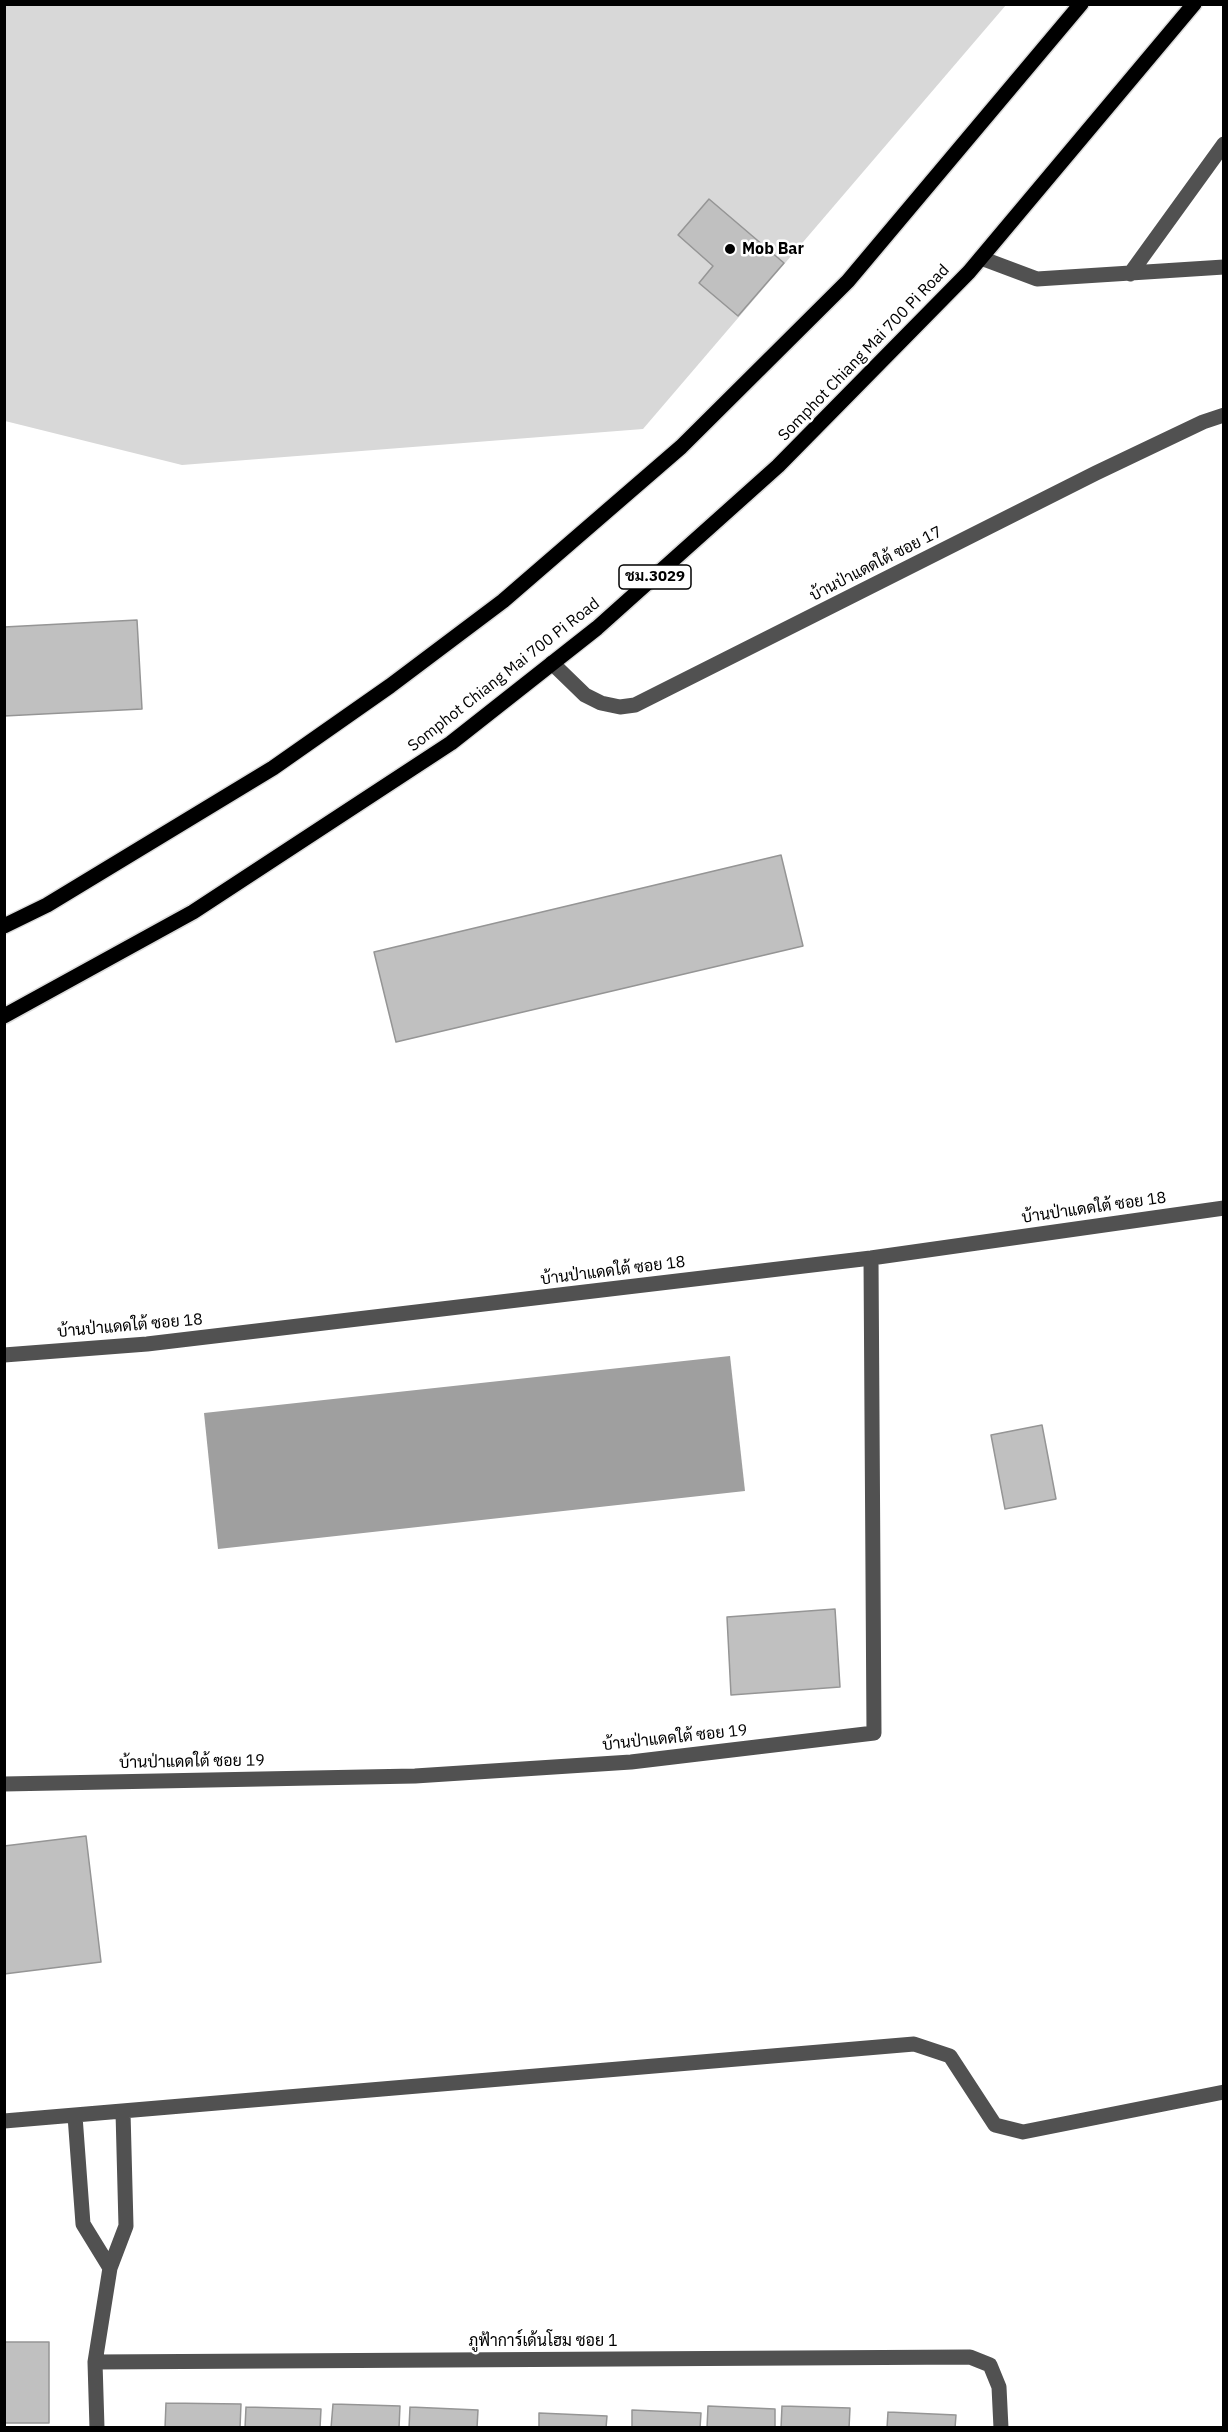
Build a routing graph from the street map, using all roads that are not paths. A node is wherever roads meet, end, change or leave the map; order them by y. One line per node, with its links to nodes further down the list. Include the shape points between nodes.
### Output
1 (1082, 4): 9 (main road, via 848,281 681,447 512,594 273,768)
2 (1194, 4): 4 (main road, Somphot Chiang Mai 700 Pi Road / ชม.3029)
3 (1224, 144): 6 (street)
4 (981, 258): 6 (street, via 1037,279); 8 (main road, Somphot Chiang Mai 700 Pi Road / ชม.3029, via 778,466 597,628)
5 (1224, 267): 6 (street)
6 (1130, 274)
7 (1224, 415): 8 (street, บ้านป่าแดดใต้ ซอย 17, via 1096,473 635,705 620,707 585,695)
8 (552, 663): 10 (main road, Somphot Chiang Mai 700 Pi Road / ชม.3029, via 451,743 203,906)
9 (4, 927)
10 (4, 1016)
11 (1224, 1208): 12 (street, บ้านป่าแดดใต้ ซอย 18)
12 (871, 1258): 13 (street, บ้านป่าแดดใต้ ซอย 18, via 147,1344); 14 (street, บ้านป่าแดดใต้ ซอย 19, via 874,1733 631,1762 416,1776)
13 (4, 1355)
14 (4, 1784)
15 (1224, 2092): 16 (street, via 1023,2132 995,2125 950,2056 914,2044)
16 (123, 2112): 17 (street); 19 (street, via 126,2226)
17 (75, 2116): 18 (street); 19 (street, via 83,2224)
18 (4, 2121)
19 (110, 2268): 20 (street)
20 (95, 2362): 21 (street); 22 (street, ภูฟ้าการ์เด้นโฮม ซอย 1, via 970,2357 990,2365 999,2387)
21 (97, 2427)
22 (1001, 2427)

